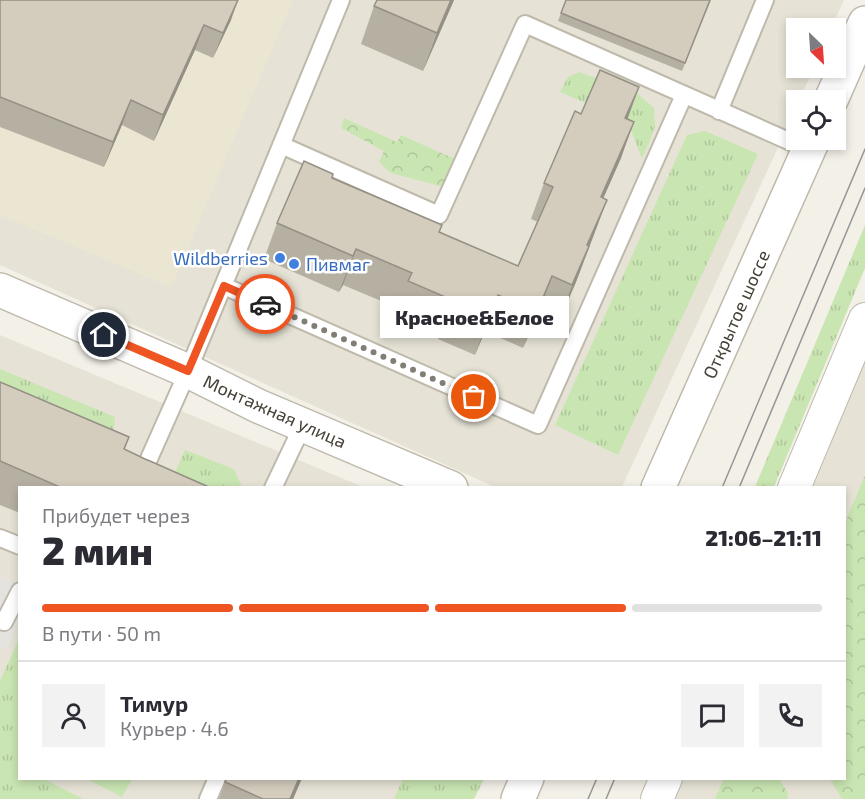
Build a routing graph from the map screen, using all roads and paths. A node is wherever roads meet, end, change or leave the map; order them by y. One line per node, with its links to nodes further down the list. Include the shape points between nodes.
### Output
1 (341, 0): 8 (lane)
2 (765, 0): 6 (lane)
3 (865, 23): 4 (street)
4 (835, 90)
5 (684, 95): 6 (lane); 8 (lane, via 525,24 439,215); 10 (lane, via 538,424)
6 (719, 111): 7 (lane)
7 (786, 136)
8 (281, 145): 10 (lane)
9 (809, 150): 18 (street, Открытое шоссе)
10 (224, 286): 13 (lane)
11 (0, 290): 13 (street, Монтажная улица)
12 (865, 319): 19 (street)
13 (188, 371): 14 (street, Монтажная улица); 15 (lane)
14 (303, 425): 16 (lane); 17 (street, Монтажная улица)
15 (137, 486)
16 (274, 486)
17 (446, 486)
18 (659, 486)
19 (795, 486)
20 (0, 538): 21 (lane)
21 (18, 545)
22 (18, 595): 23 (lane, via 4,622)
23 (0, 621)
24 (216, 780): 27 (lane)
25 (526, 780): 28 (street)
26 (665, 780): 29 (street)
27 (208, 799)
28 (518, 799)
29 (657, 799)

